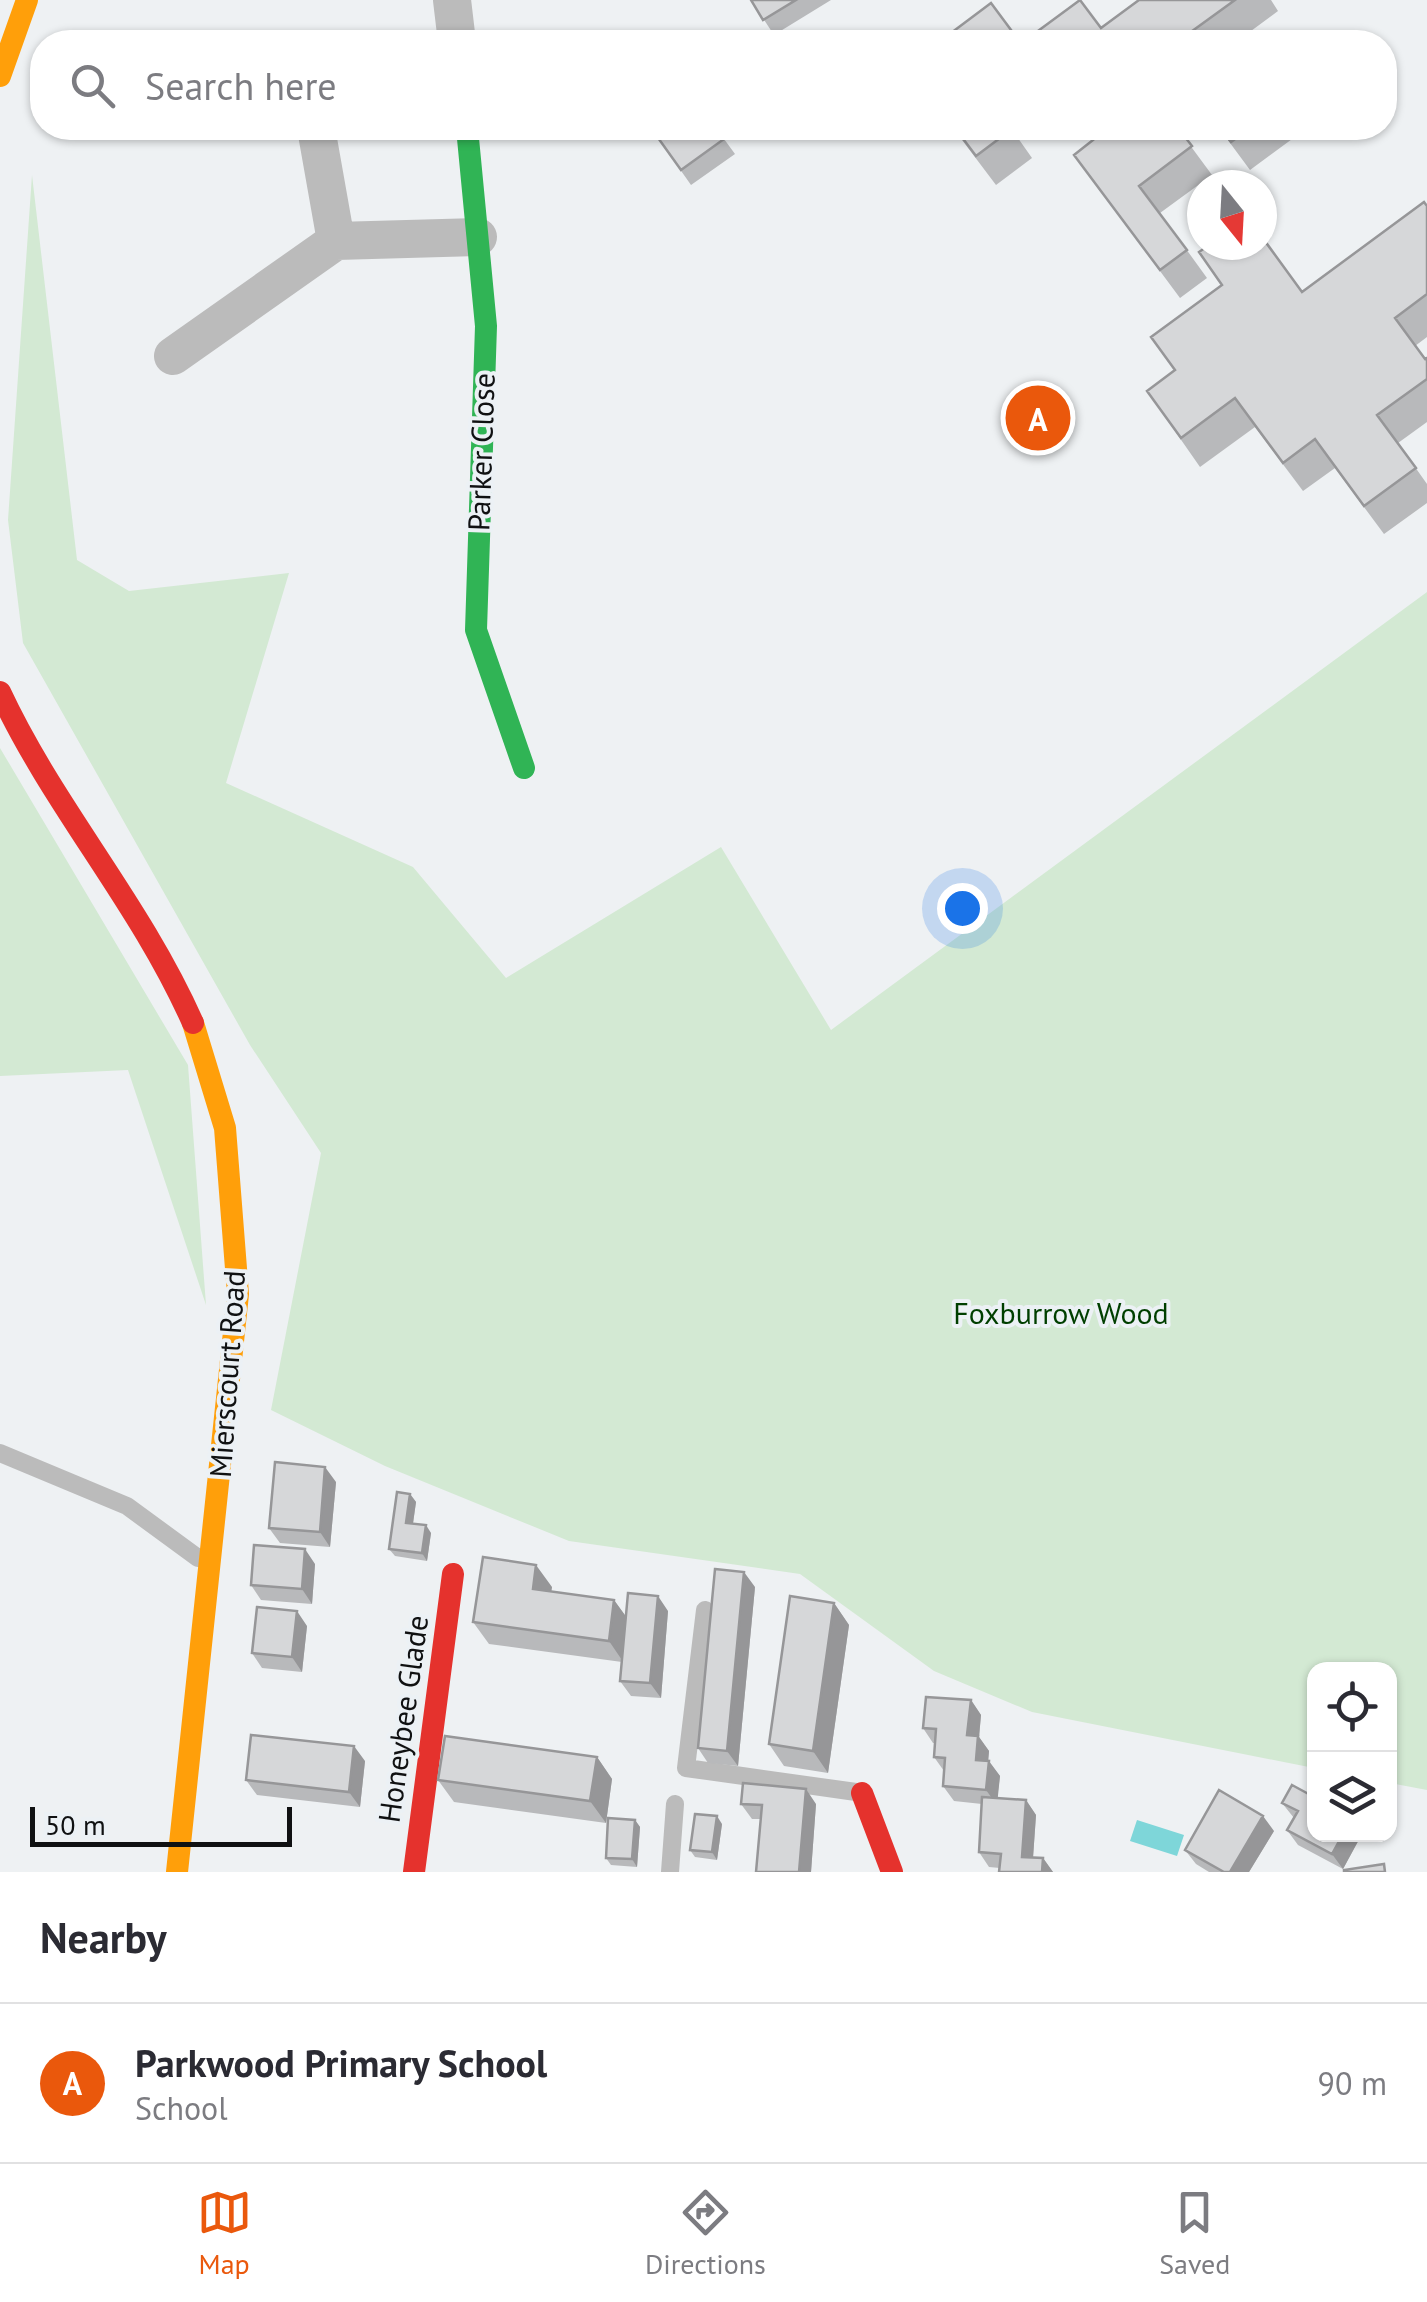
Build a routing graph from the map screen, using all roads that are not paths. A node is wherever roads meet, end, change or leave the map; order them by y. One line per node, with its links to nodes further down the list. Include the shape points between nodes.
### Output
1 (27, 0): 4 (street)
2 (452, 0): 3 (street)
3 (456, 30)
4 (5, 38): 5 (street)
5 (0, 76)
6 (318, 140): 9 (street)
7 (468, 140): 8 (street, Parker Close)
8 (478, 236): 9 (street); 12 (street, Parker Close, via 486,351 476,630)
9 (336, 242): 10 (street)
10 (173, 356)
11 (0, 692): 14 (street, Mierscourt Road, via 174,980 224,1126 238,1294)
12 (524, 768)
13 (0, 1453): 14 (lane, via 128,1506 198,1558)
14 (212, 1556): 19 (street, Mierscourt Road)
15 (453, 1574): 20 (street, Honeybee Glade)
16 (705, 1610): 17 (lane, via 686,1768)
17 (862, 1793): 22 (street)
18 (675, 1804): 21 (lane)
19 (177, 1872)
20 (414, 1872)
21 (670, 1872)
22 (892, 1872)

